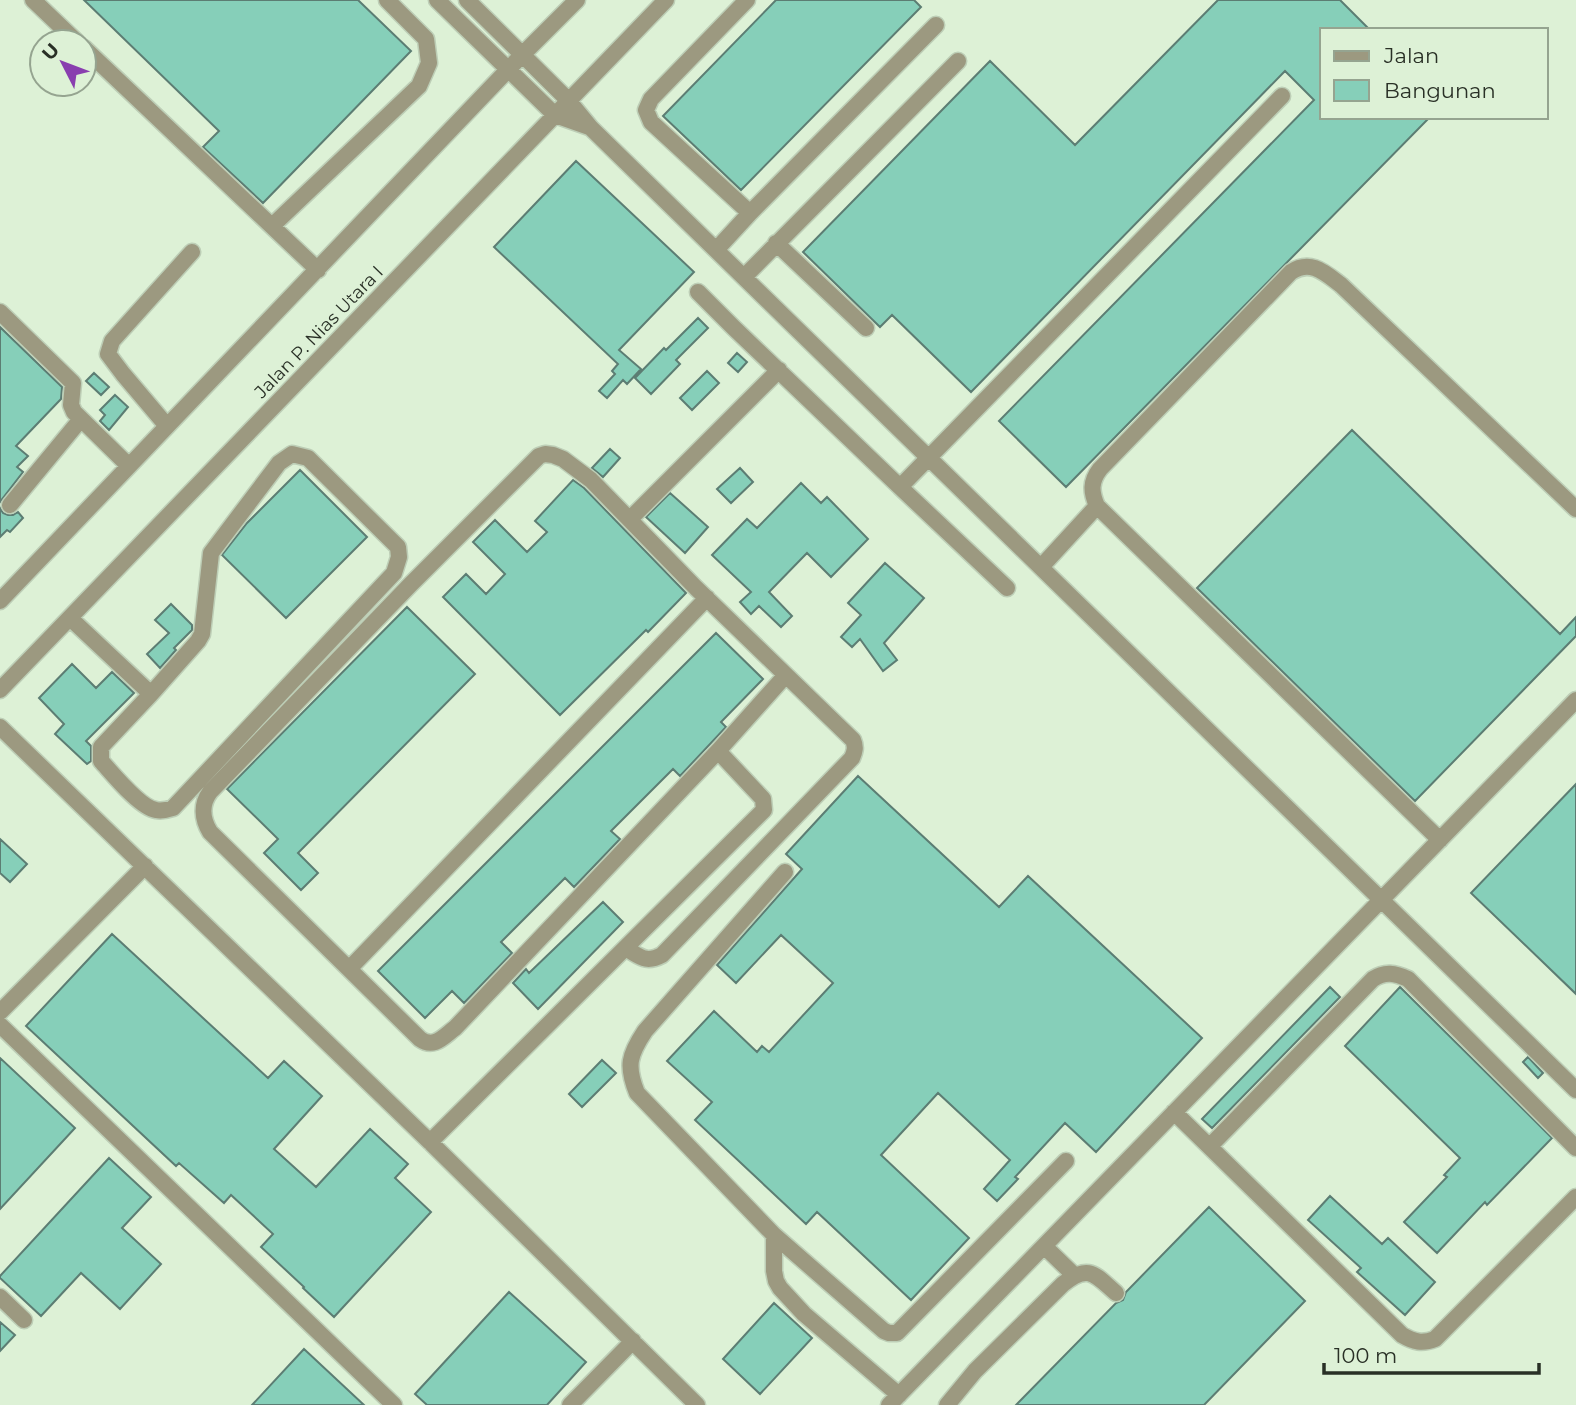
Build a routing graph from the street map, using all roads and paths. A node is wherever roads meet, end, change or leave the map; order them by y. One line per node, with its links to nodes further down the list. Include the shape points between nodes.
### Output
1 (33, 0): 9 (street)
2 (387, 0): 19 (street, via 426,39 429,63 419,86)
3 (437, 0): 13 (street)
4 (467, 0): 10 (street)
5 (577, 0): 10 (street)
6 (666, 0): 15 (street, Jalan P. Nias Utara I)
7 (747, 0): 18 (street, via 651,99 646,110 651,122)
8 (936, 25): 18 (street)
9 (62, 28)
10 (522, 55): 13 (street); 15 (street)
11 (98, 61): 19 (street)
12 (958, 61): 20 (street)
13 (509, 70): 16 (street); 23 (street)
14 (1282, 96): 31 (street)
15 (568, 100): 16 (street, Jalan P. Nias Utara I); 17 (street)
16 (555, 115): 17 (street); 42 (street, Jalan P. Nias Utara I)
17 (592, 128): 21 (street)
18 (750, 214): 21 (street)
19 (272, 226): 23 (street)
20 (776, 243): 24 (street); 27 (street)
21 (716, 250): 24 (street)
22 (192, 252): 30 (street, via 112,341 108,354)
23 (318, 270): 30 (street)
24 (744, 277): 31 (street)
25 (698, 292): 28 (street)
26 (0, 312): 29 (street, via 73,383 71,405)
27 (866, 328)
28 (779, 369): 33 (street); 37 (street)
29 (81, 419): 32 (street); 34 (street)
30 (167, 426): 32 (street)
31 (930, 458): 33 (street); 38 (street)
32 (128, 465): 41 (street)
33 (900, 487): 39 (street)
34 (10, 505)
35 (1097, 506): 36 (street, via 1092,485 1100,469 1291,272 1306,265 1342,285); 38 (street); 49 (street)
36 (1576, 509)
37 (630, 519): 40 (street); 54 (street, via 563,459 539,456 206,798 210,832)
38 (1041, 567): 52 (street)
39 (1007, 589)
40 (707, 598): 43 (street); 54 (street)
41 (0, 601)
42 (70, 618): 44 (street, Jalan P. Nias Utara I); 45 (street)
43 (786, 675): 48 (street); 53 (street, via 853,740 852,758 662,955 644,959)
44 (0, 690)
45 (151, 694): 45 (street, via 202,634 211,553 279,463 292,454 308,458 398,547 394,573 173,808 164,810 141,803 101,761 101,747)
46 (1576, 700): 49 (street)
47 (0, 727): 50 (street)
48 (718, 751): 53 (street, via 763,799 764,810); 54 (street, via 438,1041 426,1044 419,1039)
49 (1440, 840): 52 (street)
50 (145, 866): 55 (street); 59 (street)
51 (785, 872): 64 (street, via 645,1031 629,1063 637,1093)
52 (1382, 900): 57 (street); 58 (street)
53 (625, 948): 59 (street)
54 (349, 969)
55 (0, 1012)
56 (0, 1025): 72 (street)
57 (1573, 1080)
58 (1174, 1112): 60 (street); 65 (street)
59 (430, 1142): 70 (street)
60 (1210, 1146): 61 (street, via 1373,979 1386,973 1408,979); 63 (street, via 1402,1335 1419,1343 1435,1339)
61 (1576, 1148)
62 (1066, 1161): 64 (street, via 897,1333 884,1331)
63 (1576, 1197)
64 (774, 1235): 71 (street, via 774,1271 780,1288)
65 (1044, 1246): 66 (street); 71 (street)
66 (1074, 1275): 67 (street, via 1093,1274); 75 (street, via 975,1371)
67 (1116, 1293)
68 (0, 1297): 69 (street)
69 (24, 1320)
70 (633, 1341): 73 (street); 74 (street)
71 (894, 1400)
72 (394, 1405)
73 (570, 1405)
74 (697, 1405)
75 (947, 1405)

